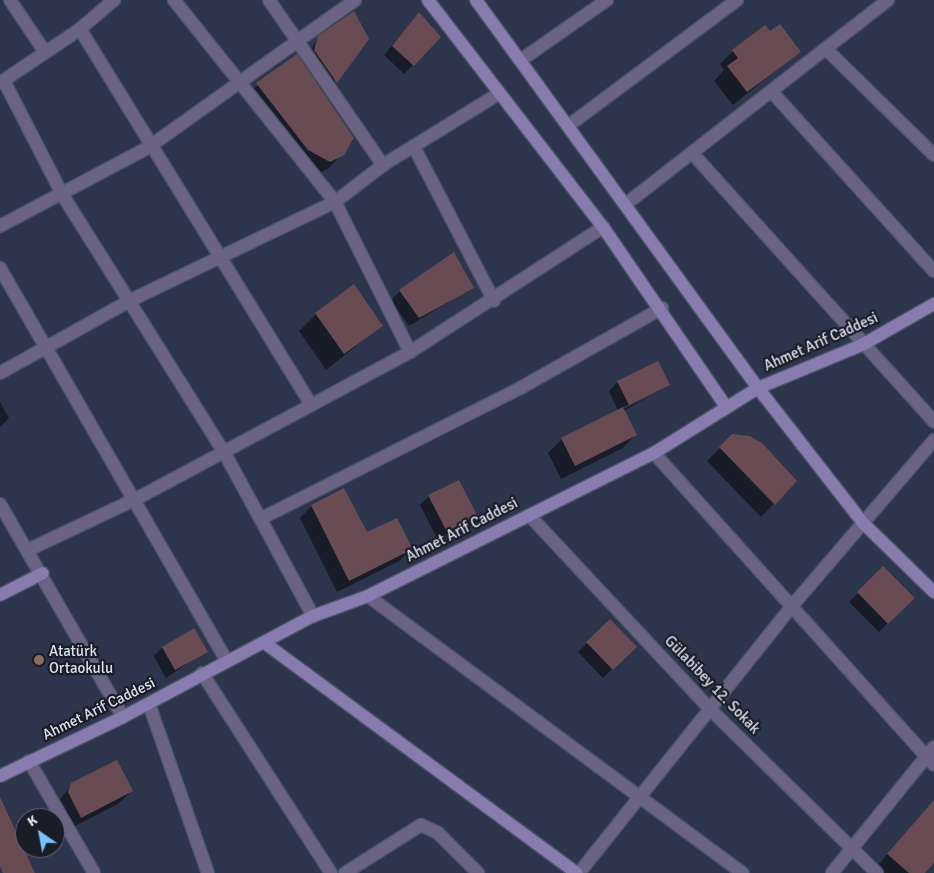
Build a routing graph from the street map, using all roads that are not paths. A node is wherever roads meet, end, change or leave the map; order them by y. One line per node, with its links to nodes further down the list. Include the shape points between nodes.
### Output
1 (10, 0): 14 (street)
2 (114, 0): 11 (street)
3 (174, 0): 17 (street)
4 (269, 0): 12 (street)
5 (355, 0): 12 (street)
6 (428, 0): 19 (street)
7 (476, 0): 15 (street)
8 (607, 0): 15 (street)
9 (737, 0): 20 (street)
10 (888, 0): 13 (street)
11 (80, 29): 14 (street); 21 (street)
12 (301, 42): 17 (street); 25 (street)
13 (826, 49): 18 (street); 24 (street)
14 (45, 52): 16 (street)
15 (521, 60): 20 (street)
16 (2, 82): 26 (street)
17 (240, 82): 21 (street); 27 (street)
18 (772, 92): 23 (street); 33 (street)
19 (500, 93): 22 (street); 30 (street)
20 (568, 126): 28 (street)
21 (149, 148): 26 (street); 31 (street)
22 (415, 149): 25 (street); 35 (street)
23 (693, 154): 28 (street); 38 (street)
24 (934, 154)
25 (383, 165): 27 (street)
26 (62, 194): 29 (street); 34 (street)
27 (335, 202): 31 (street); 40 (street)
28 (626, 204): 42 (street)
29 (0, 226)
30 (604, 227): 35 (street); 37 (street)
31 (221, 257): 34 (street); 43 (street)
32 (0, 268): 39 (street)
33 (934, 271)
34 (131, 300): 39 (street); 47 (street)
35 (494, 301): 40 (street)
36 (934, 304): 38 (street, Ahmet Arif Caddesi)
37 (662, 308): 44 (street); 52 (street, via 522,388)
38 (862, 345): 42 (street, Ahmet Arif Caddesi); 45 (street)
39 (45, 348): 41 (street); 49 (street)
40 (410, 352): 43 (street)
41 (0, 373)
42 (758, 388): 44 (street, Ahmet Arif Caddesi); 53 (street)
43 (310, 403): 47 (street)
44 (727, 408): 48 (street, Ahmet Arif Caddesi)
45 (934, 422)
46 (934, 440): 53 (street)
47 (224, 452): 49 (street); 52 (street)
48 (654, 452): 51 (street, Ahmet Arif Caddesi); 59 (street)
49 (136, 499): 54 (street); 62 (street)
50 (0, 504): 54 (street)
51 (529, 515): 58 (street, Ahmet Arif Caddesi); 65 (street, Gülabibey 12. Sokak)
52 (262, 518): 60 (street)
53 (863, 523): 56 (street); 59 (street)
54 (30, 549): 55 (street)
55 (43, 573): 57 (street); 66 (street)
56 (934, 592)
57 (0, 595)
58 (368, 596): 60 (street, Ahmet Arif Caddesi); 70 (street)
59 (791, 607): 65 (street); 67 (street)
60 (313, 616): 61 (street, Ahmet Arif Caddesi)
61 (266, 644): 62 (street, Ahmet Arif Caddesi); 77 (street)
62 (226, 660): 63 (street, Ahmet Arif Caddesi)
63 (202, 674): 64 (street, Ahmet Arif Caddesi); 74 (street)
64 (149, 704): 66 (street, Ahmet Arif Caddesi); 73 (street)
65 (711, 710): 70 (street); 71 (street, Gülabibey 12. Sokak)
66 (123, 718): 68 (street, Ahmet Arif Caddesi)
67 (931, 757): 71 (street)
68 (29, 761): 69 (street, Ahmet Arif Caddesi); 72 (street)
69 (0, 776)
70 (638, 798): 77 (street); 78 (street)
71 (852, 847): 79 (street); 80 (street, Gülabibey 12. Sokak)
72 (94, 873)
73 (208, 873)
74 (331, 873)
75 (345, 873): 76 (street, via 421,825 438,832)
76 (478, 873)
77 (578, 873)
78 (743, 873)
79 (832, 873)
80 (877, 873)

